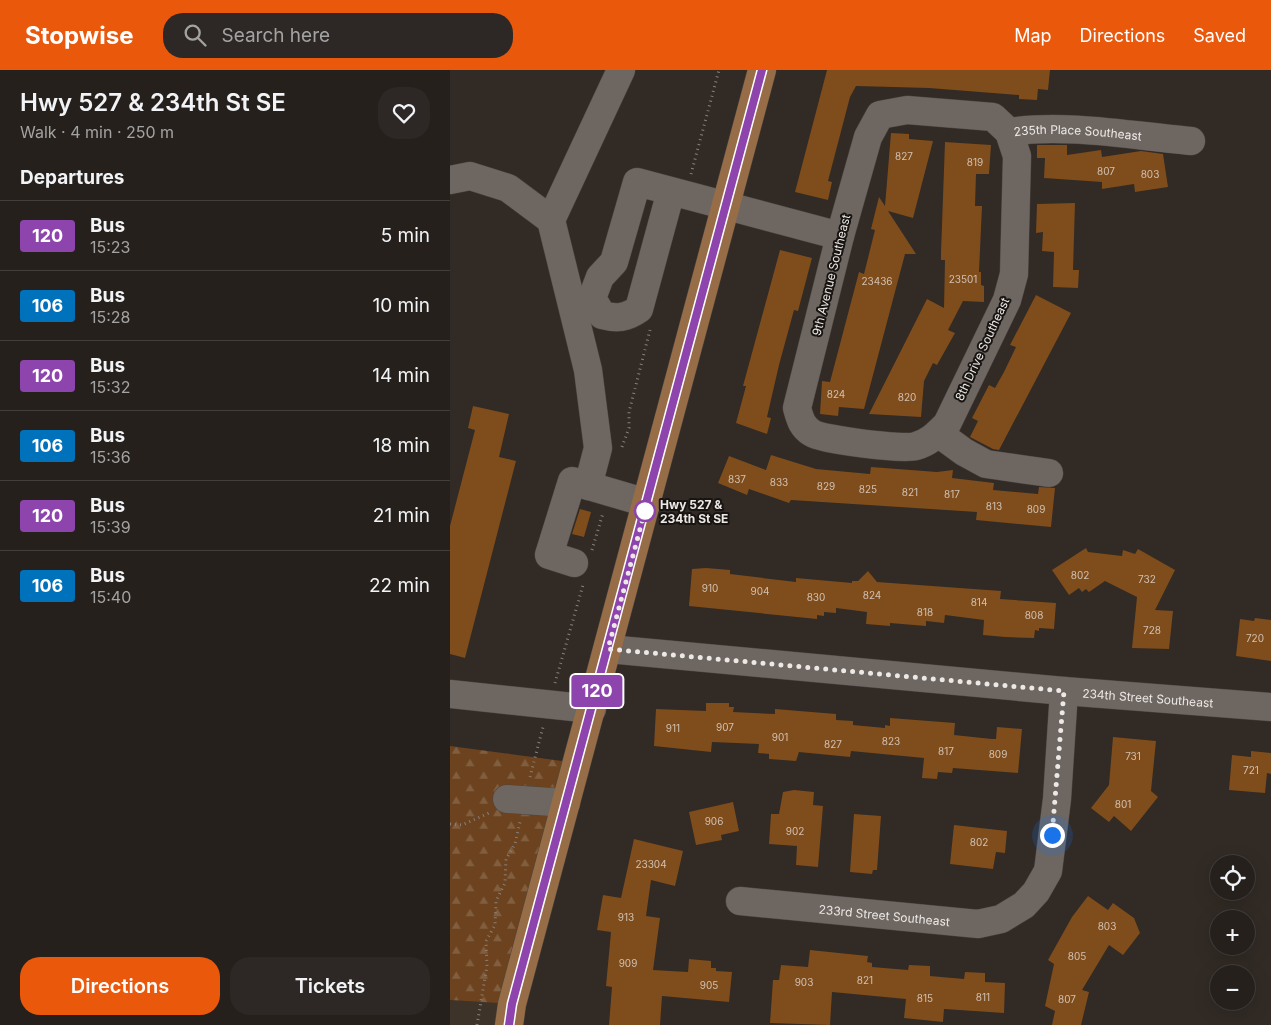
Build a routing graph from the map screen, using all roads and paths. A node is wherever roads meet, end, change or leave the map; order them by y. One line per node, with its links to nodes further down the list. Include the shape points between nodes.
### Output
1 (621, 70): 9 (street)
2 (762, 70): 8 (main road)
3 (880, 115): 4 (street, 235th Place Southeast, via 907,110 993,117); 10 (street, 9th Avenue Southeast, via 868,137)
4 (1009, 132): 5 (street, 235th Place Southeast, via 1058,129); 11 (street, 8th Drive Southeast, via 1018,156 1014,274 1007,300 947,424)
5 (1191, 141)
6 (450, 180): 9 (street, via 470,176 508,188)
7 (671, 191): 8 (street)
8 (726, 206): 10 (street); 14 (main road)
9 (551, 220): 13 (street, via 588,370 598,448)
10 (840, 236): 11 (street, 9th Avenue Southeast, via 798,408 801,423 813,434 831,440 914,447)
11 (935, 437): 12 (street, via 986,464)
12 (1049, 473)
13 (588, 486): 14 (street); 15 (street, via 572,481 549,555)
14 (647, 503): 16 (main road)
15 (574, 564)
16 (608, 649): 17 (street, 234th Street Southeast); 20 (main road)
17 (1064, 691): 19 (street, 234th Street Southeast); 25 (street, 233rd Street Southeast, via 1057,799 1048,871 1024,905 1001,920 978,924)
18 (450, 694): 20 (street)
19 (1271, 707)
20 (592, 709): 21 (main road)
21 (566, 803): 22 (street); 26 (main road)
22 (504, 809): 23 (path, via 462,825); 24 (path)
23 (450, 824)
24 (519, 824)
25 (740, 901)
26 (509, 1025)

